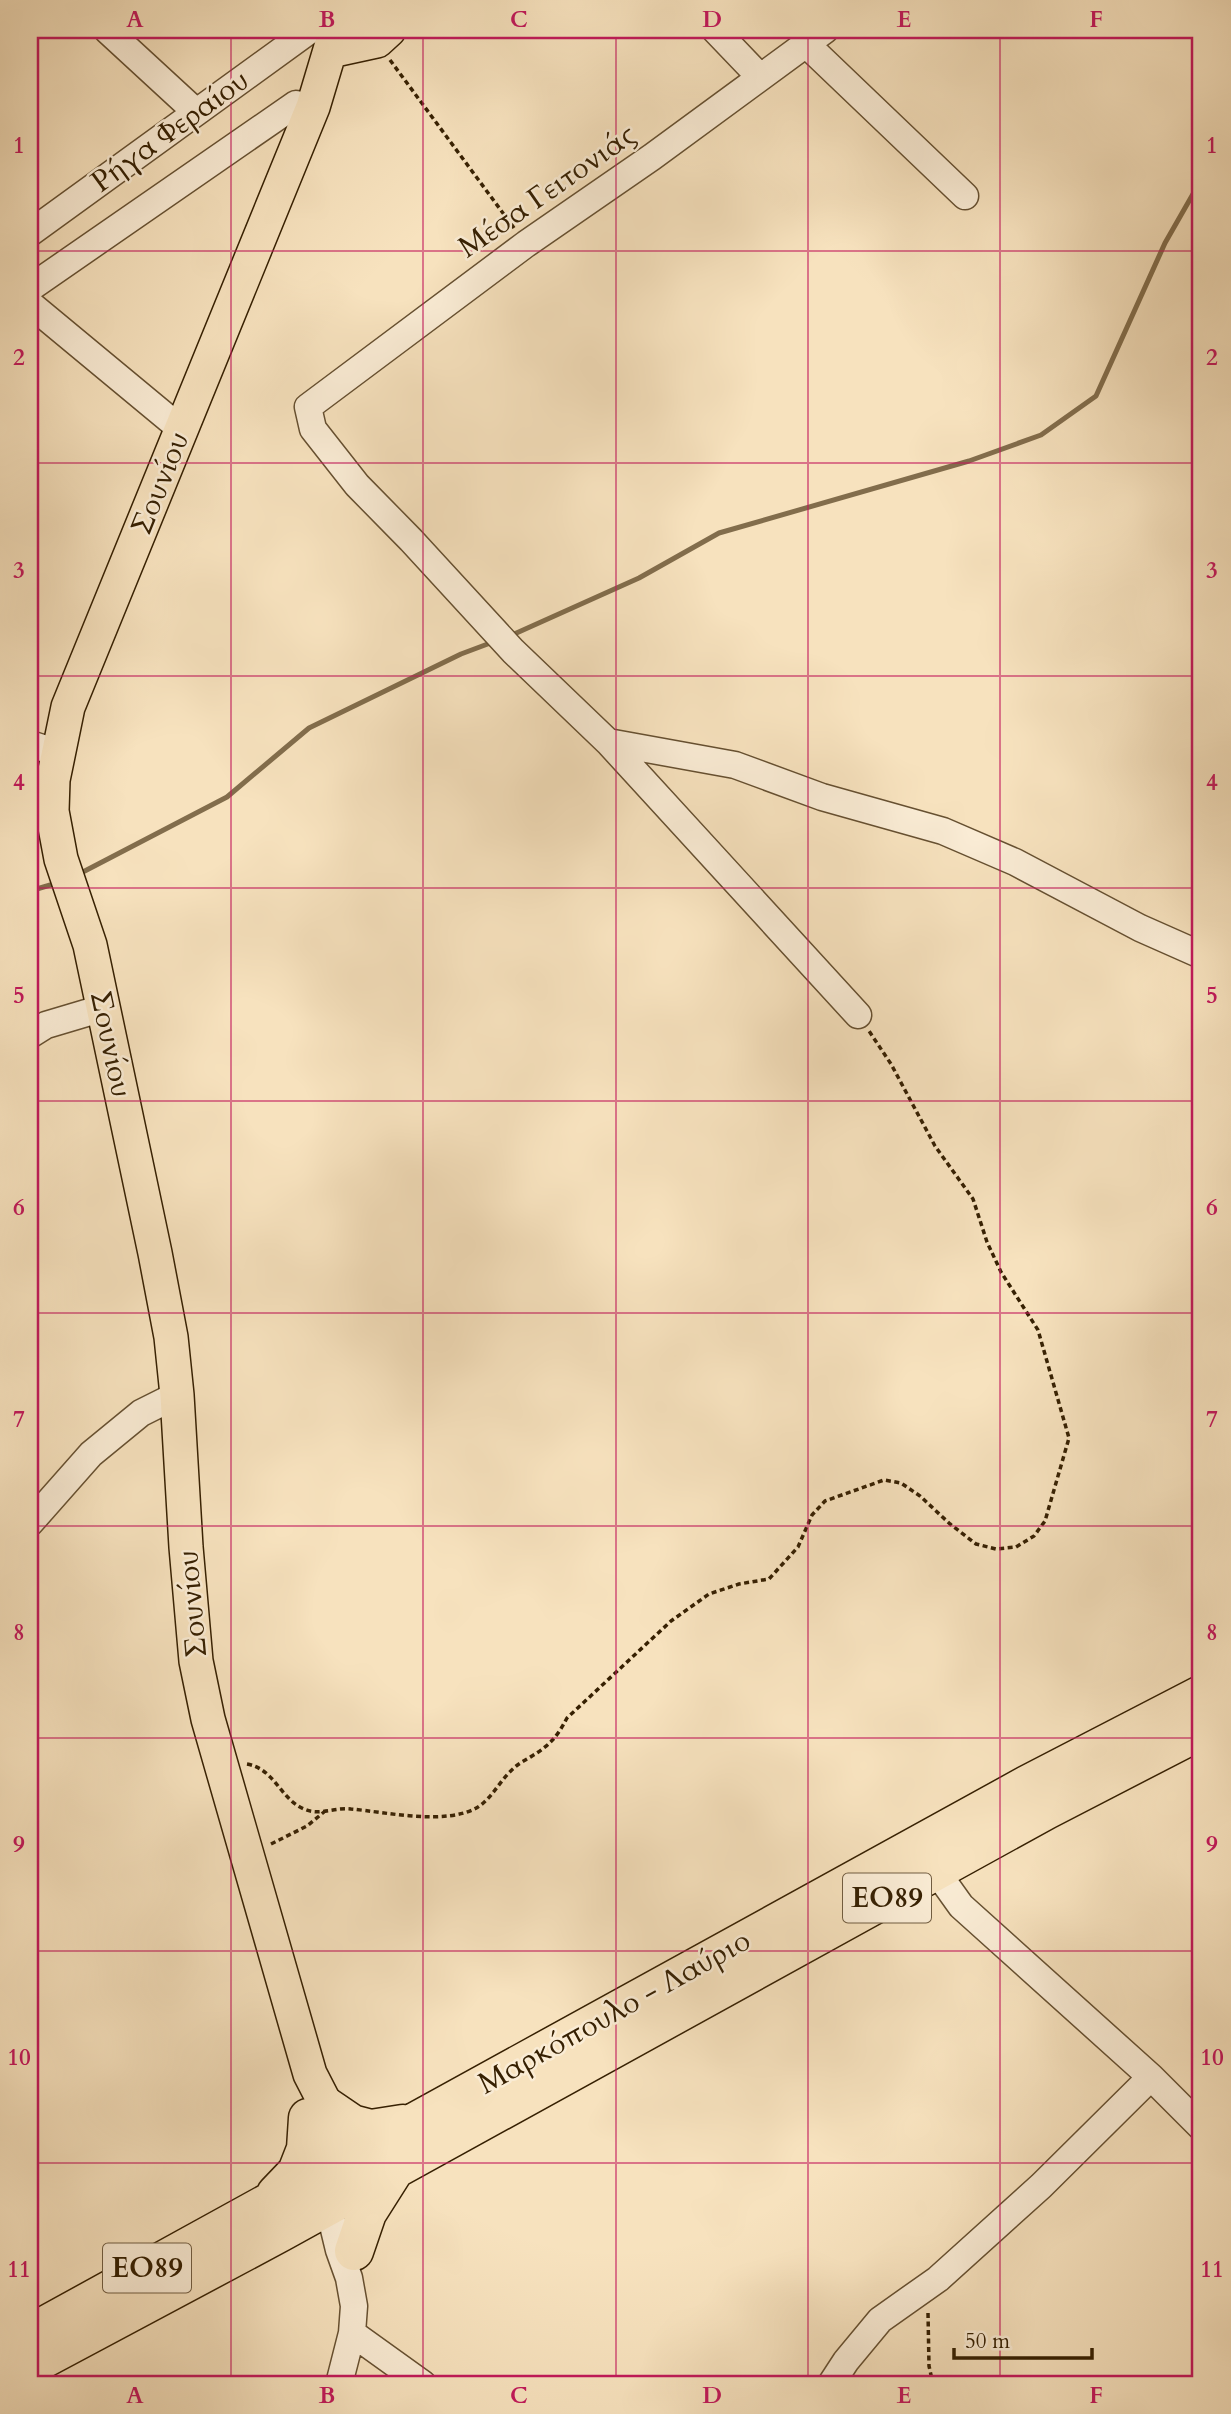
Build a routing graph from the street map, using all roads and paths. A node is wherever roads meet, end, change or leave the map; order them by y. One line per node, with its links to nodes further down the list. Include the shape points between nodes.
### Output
1 (107, 30): 8 (street)
2 (715, 30): 6 (street)
3 (383, 36): 4 (main road, Ρήγα Φεραίου); 11 (path)
4 (326, 37): 7 (main road, Σουνίου); 8 (street, Ρήγα Φεραίου)
5 (815, 37): 6 (street, Μέσα Γειτονιάς); 9 (street)
6 (760, 77): 11 (street, Μέσα Γειτονιάς)
7 (313, 107): 12 (street, Ρήγα Φεραίου, via 296,104); 14 (main road, Σουνίου)
8 (196, 112): 10 (street, Ρήγα Φεραίου)
9 (965, 196)
10 (30, 233)
11 (526, 244): 16 (street, Μέσα Γειτονιάς, via 308,407 313,429 357,485 505,643)
12 (30, 288)
13 (30, 304): 14 (street)
14 (181, 430): 17 (main road, Σουνίου, via 68,707)
15 (1201, 677): 18 (path, via 1193,710)
16 (608, 742): 19 (street, via 735,765 822,797 943,831); 21 (street)
17 (44, 749): 20 (main road, Σουνίου, via 53,780 52,811 61,859 89,945)
18 (1201, 757)
19 (1201, 956)
20 (103, 1008): 22 (street); 23 (main road, Σουνίου, via 155,1253)
21 (858, 1015): 28 (path, via 934,1146 973,1199 986,1242 1038,1330 1069,1438 1045,1521 1034,1536 1016,1547 996,1549 976,1544 901,1483 884,1480 825,1501 812,1515 798,1547 769,1579 709,1594 671,1621 567,1718 556,1738 515,1766 477,1807 442,1817 339,1808)
22 (30, 1035)
23 (177, 1395): 24 (street, via 141,1413 91,1454); 27 (main road, Σουνίου, via 196,1661)
24 (30, 1523)
25 (1201, 1695): 33 (highway, Μαρκόπουλο - Λαύριο / ΕΟ89, via 1027,1785)
26 (1201, 1730): 30 (highway, Μαρκόπουλο - Λαύριο / ΕΟ89)
27 (220, 1763): 28 (path, via 250,1764 265,1771 304,1810); 29 (main road, Σουνίου)
28 (324, 1812): 29 (path, via 298,1831)
29 (247, 1854): 32 (main road, Σουνίου)
30 (936, 1871): 31 (street, via 961,1906); 35 (highway, Μαρκόπουλο - Λαύριο / ΕΟ89)
31 (1151, 2077): 34 (street); 39 (street, via 1041,2186)
32 (315, 2099): 33 (highway, via 352,2124 371,2129); 36 (main road, Σουνίου); 37 (highway, via 306,2149)
33 (412, 2122): 36 (highway, Μαρκόπουλο - Λαύριο / ΕΟ89)
34 (1201, 2127)
35 (396, 2167): 36 (highway, Μαρκόπουλο - Λαύριο / ΕΟ89); 38 (highway, via 367,2213)
36 (334, 2183): 37 (highway, Μαρκόπουλο - Λαύριο / ΕΟ89); 38 (street)
37 (273, 2218): 38 (highway, via 321,2240); 41 (highway, Μαρκόπουλο - Λαύριο / ΕΟ89); 42 (highway, Μαρκόπουλο - Λαύριο / ΕΟ89)
38 (347, 2260): 40 (street, via 354,2306)
39 (928, 2287): 45 (street, via 880,2320); 46 (path)
40 (352, 2333): 43 (street); 44 (street)
41 (30, 2334)
42 (30, 2366)
43 (339, 2384)
44 (423, 2384)
45 (831, 2384)
46 (933, 2384)

